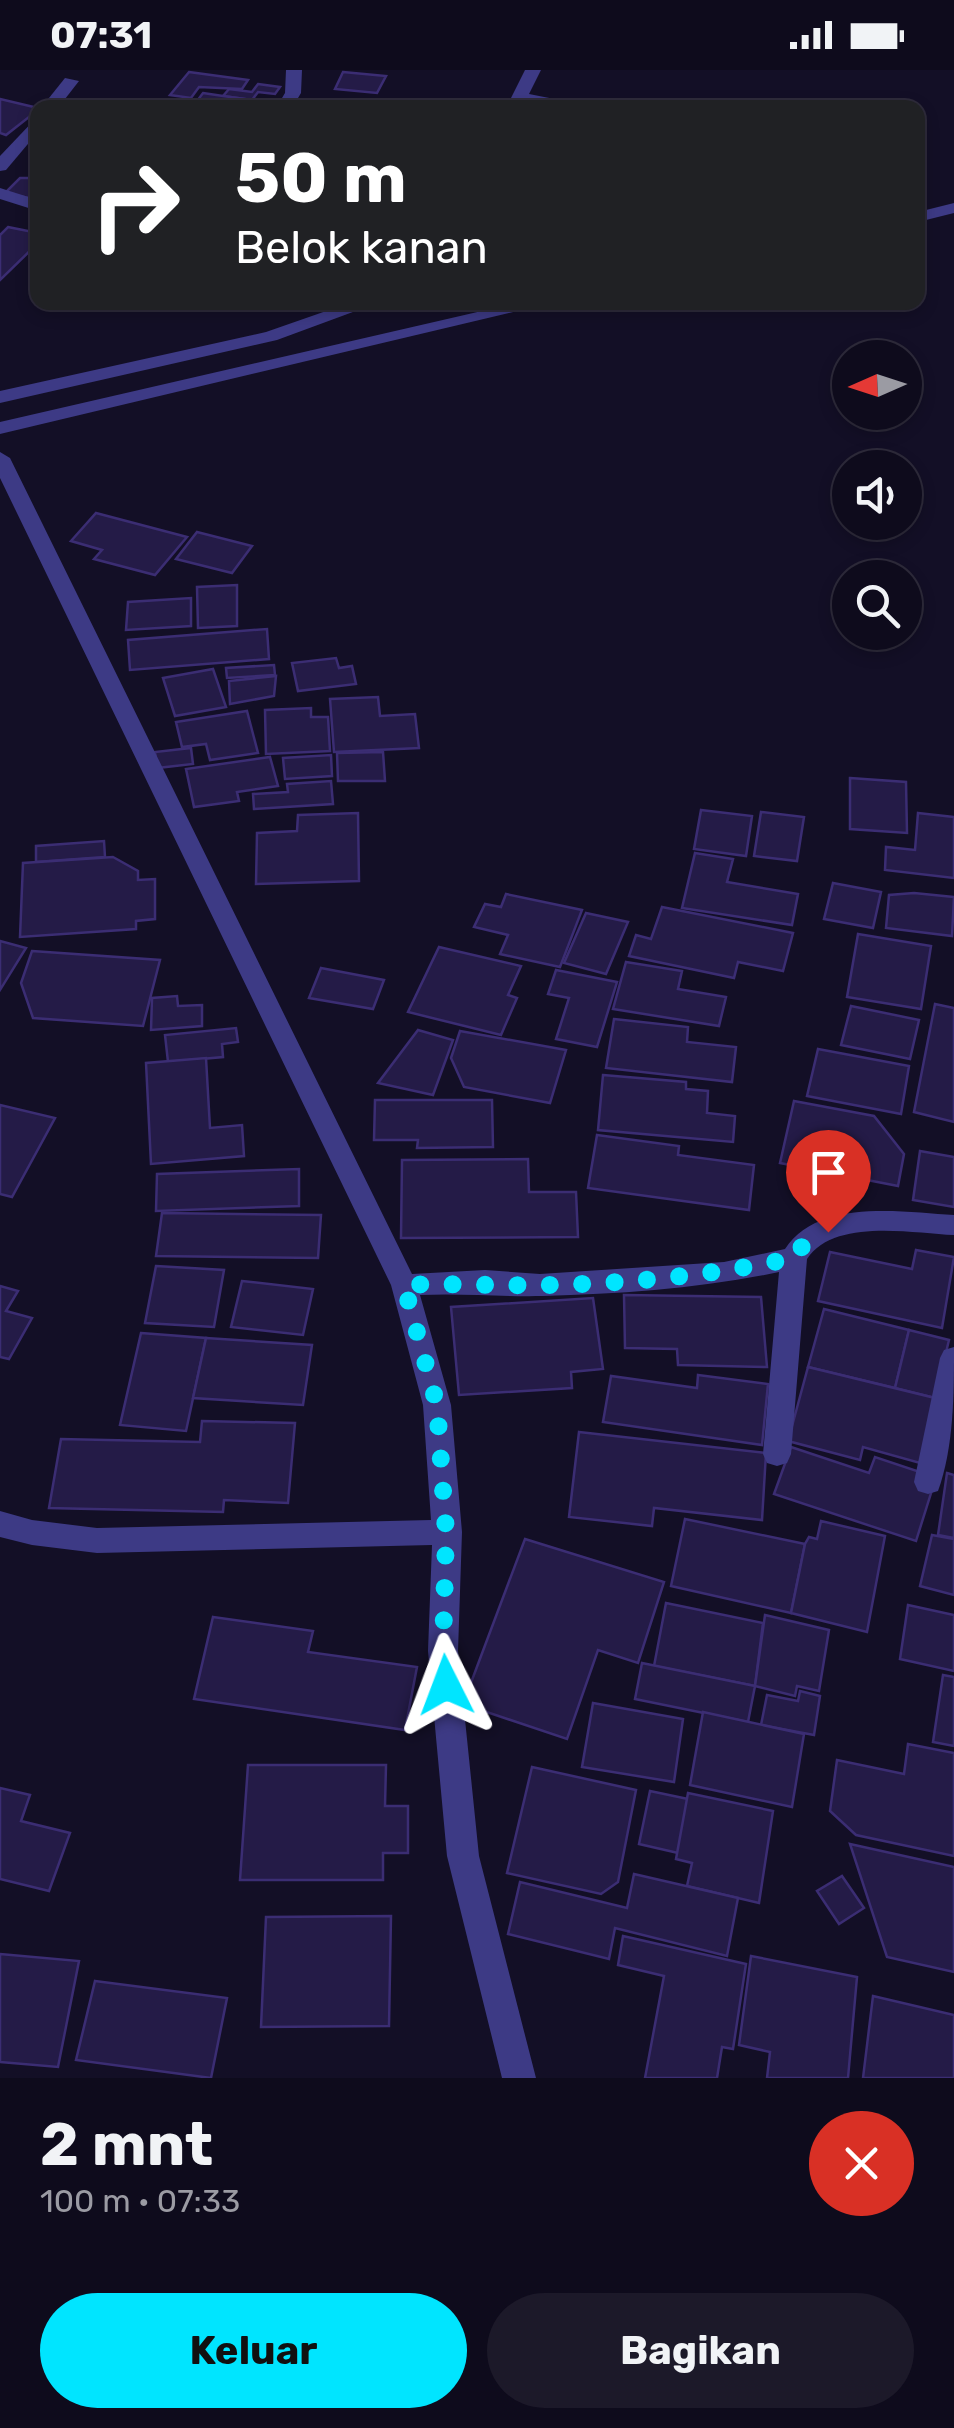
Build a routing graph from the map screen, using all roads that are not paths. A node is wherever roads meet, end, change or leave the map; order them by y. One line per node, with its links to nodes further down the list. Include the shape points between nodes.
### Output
1 (294, 70): 5 (street)
2 (533, 70): 6 (street)
3 (71, 81): 4 (street)
4 (56, 100)
5 (288, 100)
6 (518, 100)
7 (30, 130): 8 (street)
8 (0, 166)
9 (0, 193): 10 (street)
10 (30, 203)
11 (954, 208): 12 (street)
12 (925, 215)
13 (347, 310): 15 (street, via 271,336)
14 (511, 310): 16 (street)
15 (0, 398)
16 (0, 428)
17 (0, 458): 20 (street)
18 (954, 1226): 19 (street, via 848,1225 808,1238)
19 (794, 1258): 20 (street, via 724,1273 540,1285); 22 (street)
20 (404, 1285): 25 (street, via 437,1405)
21 (954, 1358): 23 (street)
22 (777, 1454)
23 (928, 1482)
24 (0, 1524): 25 (street, via 30,1534 136,1542)
25 (446, 1532): 26 (street, via 443,1651 463,1856)
26 (520, 2078)

